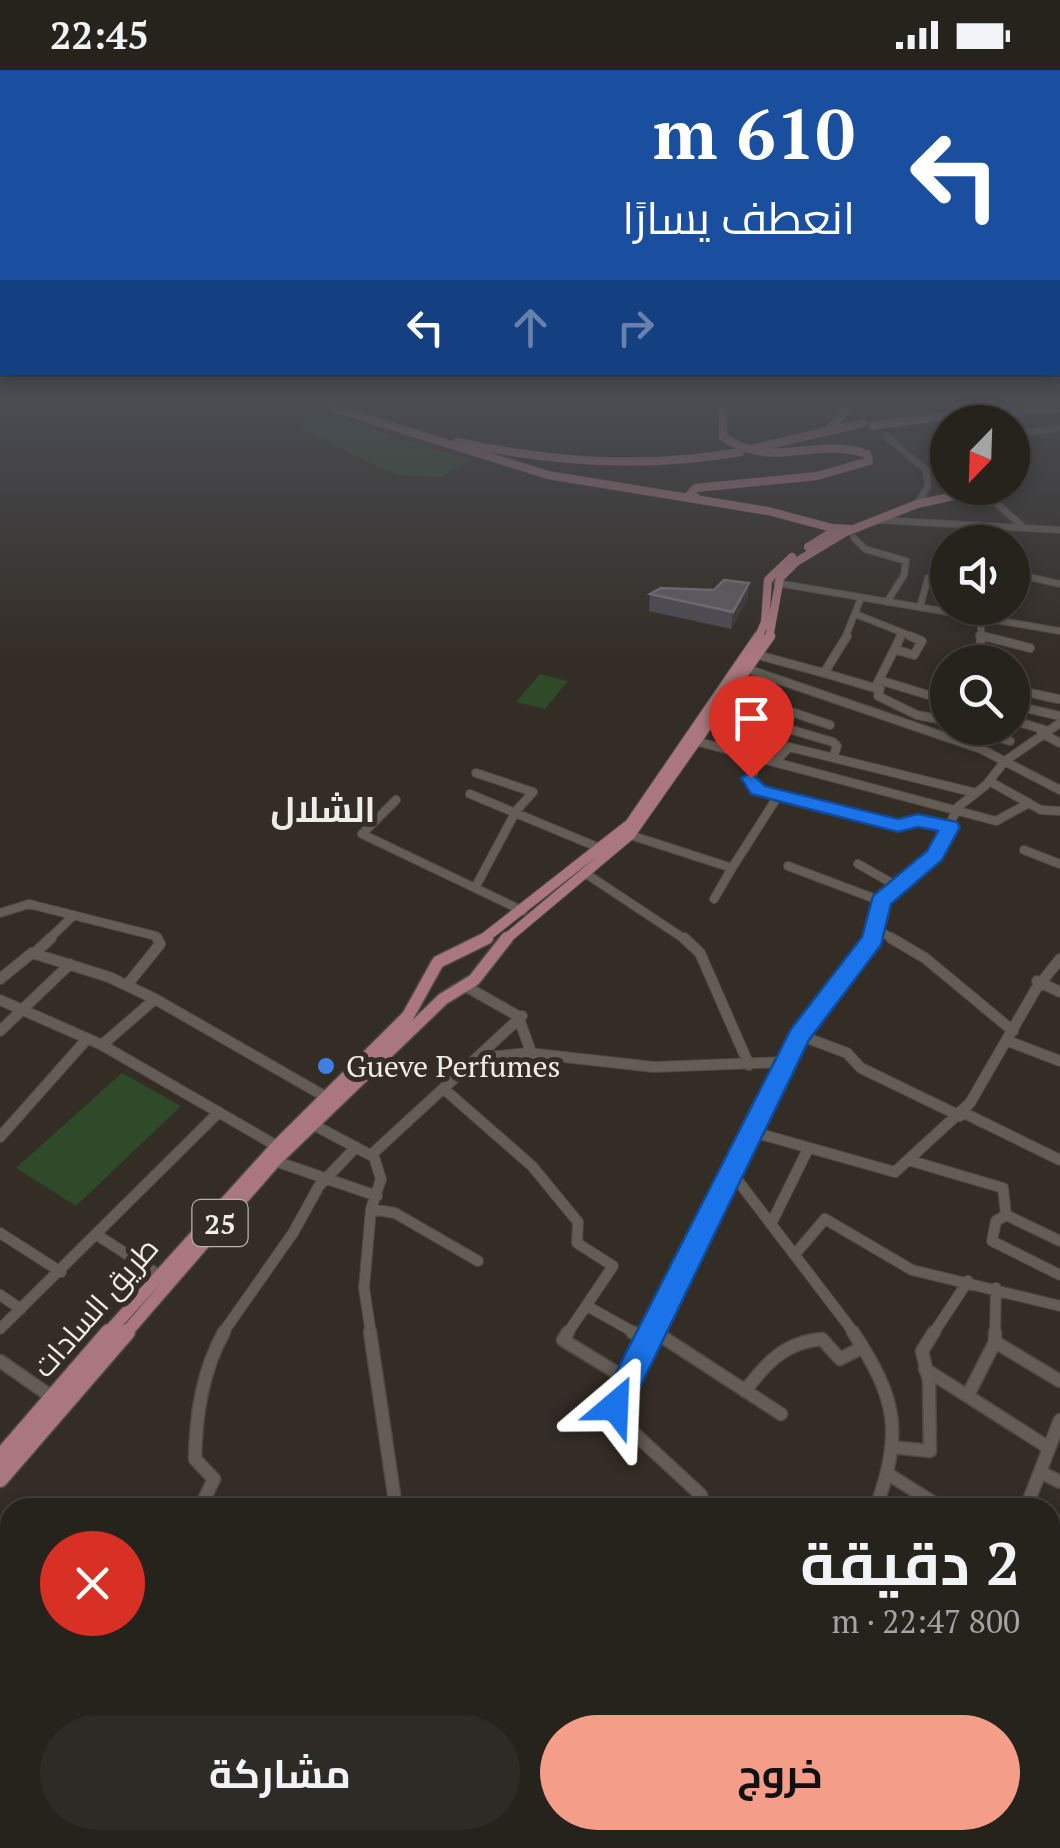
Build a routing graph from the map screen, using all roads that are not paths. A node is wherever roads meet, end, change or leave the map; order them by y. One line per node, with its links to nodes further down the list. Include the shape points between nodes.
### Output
1 (631, 489): 4 (main road)
2 (707, 489): 4 (main road, via 691,491)
3 (926, 489): 6 (street)
4 (702, 500): 8 (main road)
5 (930, 500): 6 (main road)
6 (917, 504): 9 (main road)
7 (998, 505): 13 (street)
8 (761, 509): 10 (main road); 16 (main road, via 801,514)
9 (873, 520): 11 (street); 16 (main road)
10 (816, 524): 16 (main road); 17 (main road)
11 (976, 524): 12 (street)
12 (992, 525)
13 (1022, 525)
14 (1030, 528): 15 (street)
15 (1060, 530)
16 (842, 531): 17 (main road); 20 (main road); 23 (street, via 865,549 906,561)
17 (822, 538): 70 (main road, via 771,576 756,644 637,815)
18 (1030, 577): 21 (street)
19 (930, 578): 24 (street)
20 (777, 583): 22 (street); 36 (main road, via 776,623)
21 (1060, 584)
22 (861, 598): 23 (street); 26 (street)
23 (889, 602): 24 (street); 27 (street)
24 (920, 608): 25 (street)
25 (930, 609)
26 (858, 615): 27 (street); 38 (street)
27 (872, 621): 31 (street)
28 (980, 625): 32 (street)
29 (1030, 625): 30 (street)
30 (1060, 630)
31 (902, 634): 35 (street); 35 (street, via 922,641 914,656)
32 (979, 635): 33 (street); 34 (street)
33 (979, 645)
34 (1018, 645)
35 (898, 650): 39 (street)
36 (758, 655): 37 (main road); 38 (street)
37 (747, 670): 40 (main road); 56 (street)
38 (824, 673): 39 (street)
39 (877, 684): 42 (street); 46 (street, via 880,698)
40 (732, 692): 44 (street); 51 (main road)
41 (1030, 694): 43 (street)
42 (930, 697)
43 (1058, 700)
44 (776, 706): 48 (street); 54 (street, via 774,724 835,744)
45 (1030, 711): 47 (street)
46 (930, 716)
47 (1060, 719): 50 (street)
48 (830, 725)
49 (1030, 727): 50 (street)
50 (1043, 732): 52 (street); 56 (street)
51 (699, 742): 53 (street); 69 (main road)
52 (1060, 743)
53 (757, 756): 55 (street); 62 (street, via 751,785)
54 (833, 758): 55 (street, via 789,747); 60 (street)
55 (776, 761): 65 (street)
56 (1005, 761): 58 (street); 59 (street)
57 (476, 773): 66 (street, via 534,792)
58 (989, 781): 60 (street); 64 (street)
59 (1060, 790)
60 (976, 793): 65 (street)
61 (470, 794): 66 (street)
62 (778, 796): 68 (street, via 898,825); 75 (street)
63 (396, 800): 78 (street, via 362,834)
64 (1029, 803): 65 (street, via 998,821); 67 (street)
65 (958, 807): 68 (street)
66 (516, 811): 70 (street); 78 (street)
67 (1060, 811)
68 (950, 827): 77 (street, via 935,856)
69 (630, 835): 75 (street); 76 (main road)
70 (602, 849): 81 (main road)
71 (1024, 850): 73 (street)
72 (858, 864): 77 (street)
73 (1060, 864)
74 (788, 866): 80 (street)
75 (732, 868): 79 (street)
76 (585, 874): 89 (main road, via 507,938); 109 (street, via 690,942 706,963)
77 (897, 886): 80 (street)
78 (475, 888): 81 (street)
79 (714, 898)
80 (881, 901): 84 (street)
81 (523, 911): 86 (main road)
82 (0, 912): 83 (street, via 22,904)
83 (74, 915): 85 (street); 93 (street, via 160,940)
84 (878, 930): 101 (street); 102 (street, via 925,958)
85 (35, 953): 88 (street); 91 (street)
86 (452, 956): 89 (main road, via 473,961); 90 (main road, via 438,962)
87 (1060, 959): 92 (street)
88 (70, 964): 93 (street); 98 (street)
89 (478, 972): 94 (main road)
90 (434, 974): 94 (main road, via 443,984); 111 (main road, طريق السادات / 25, via 408,1016)
91 (0, 978)
92 (1037, 981): 95 (street); 102 (street)
93 (126, 985): 96 (street)
94 (462, 986): 99 (street); 114 (main road, طريق السادات / 25)
95 (1060, 992)
96 (155, 999): 104 (street); 111 (street)
97 (0, 1000): 98 (street)
98 (21, 1011): 100 (street); 103 (street)
99 (522, 1016): 105 (street); 106 (street)
100 (0, 1031)
101 (799, 1035): 108 (street); 113 (street, via 848,1053 861,1068)
102 (1011, 1036): 107 (street); 113 (street)
103 (87, 1039): 104 (street); 116 (street)
104 (102, 1045): 112 (street)
105 (532, 1052): 106 (street); 109 (street, via 637,1066)
106 (479, 1058): 110 (street)
107 (1060, 1061)
108 (787, 1062): 109 (street); 115 (street)
109 (748, 1064)
110 (444, 1089): 120 (street, via 417,1106); 140 (street, via 532,1166 578,1222 577,1243 612,1266)
111 (326, 1097): 119 (main road, طريق السادات / 25)
112 (219, 1112): 119 (street); 130 (street)
113 (961, 1114): 121 (street); 122 (street)
114 (312, 1124): 117 (street); 119 (main road, طريق السادات / 25)
115 (753, 1132): 118 (street); 123 (street)
116 (0, 1138)
117 (356, 1147): 120 (street); 124 (street)
118 (808, 1149): 121 (street, via 889,1173); 128 (street)
119 (276, 1154): 124 (street); 136 (main road, طريق السادات / 25); 161 (main road, طريق السادات / 25)
120 (371, 1155): 125 (street, via 381,1174)
121 (908, 1160): 127 (street, via 1003,1188)
122 (1060, 1160)
123 (732, 1173): 128 (street); 144 (street)
124 (323, 1180): 125 (street); 163 (street, via 233,1312 200,1380 194,1459 214,1480)
125 (376, 1196): 126 (street)
126 (372, 1209): 133 (street, via 395,1213); 164 (street, via 364,1288)
127 (1006, 1215): 131 (street); 135 (street, via 996,1221 992,1240)
128 (772, 1222): 132 (street)
129 (0, 1233): 134 (street)
130 (96, 1235): 134 (street); 136 (street)
131 (1060, 1241)
132 (796, 1252): 137 (street, via 825,1219 912,1270); 146 (street)
133 (478, 1261)
134 (60, 1272): 142 (street)
135 (1060, 1274)
136 (158, 1275): 153 (main road, طريق السادات / 25)
137 (968, 1281): 138 (street); 148 (street, via 926,1341)
138 (996, 1288): 141 (street); 145 (street)
139 (0, 1295): 142 (street)
140 (588, 1306): 144 (street); 149 (street, via 563,1340)
141 (1060, 1306)
142 (21, 1310): 143 (street)
143 (0, 1330)
144 (650, 1336): 149 (street); 151 (street)
145 (995, 1342): 150 (street); 152 (street)
146 (861, 1348): 151 (street, via 840,1358 822,1339 785,1347); 156 (street, via 890,1396)
147 (0, 1361): 153 (street)
148 (925, 1369): 152 (street); 156 (street, via 930,1451)
149 (627, 1379): 165 (street, via 616,1414)
150 (1060, 1381)
151 (745, 1391): 154 (street)
152 (968, 1395): 157 (street)
153 (52, 1397): 158 (main road, طريق السادات / 25)
154 (780, 1414)
155 (1060, 1420): 157 (street)
156 (891, 1446): 160 (street)
157 (1049, 1448): 159 (street)
158 (0, 1458)
159 (1040, 1472): 162 (street); 168 (street)
160 (888, 1474): 166 (street); 167 (street)
161 (0, 1479)
162 (1060, 1482)
163 (205, 1498)
164 (395, 1498)
165 (702, 1498)
166 (880, 1498)
167 (926, 1498)
168 (1030, 1498)

